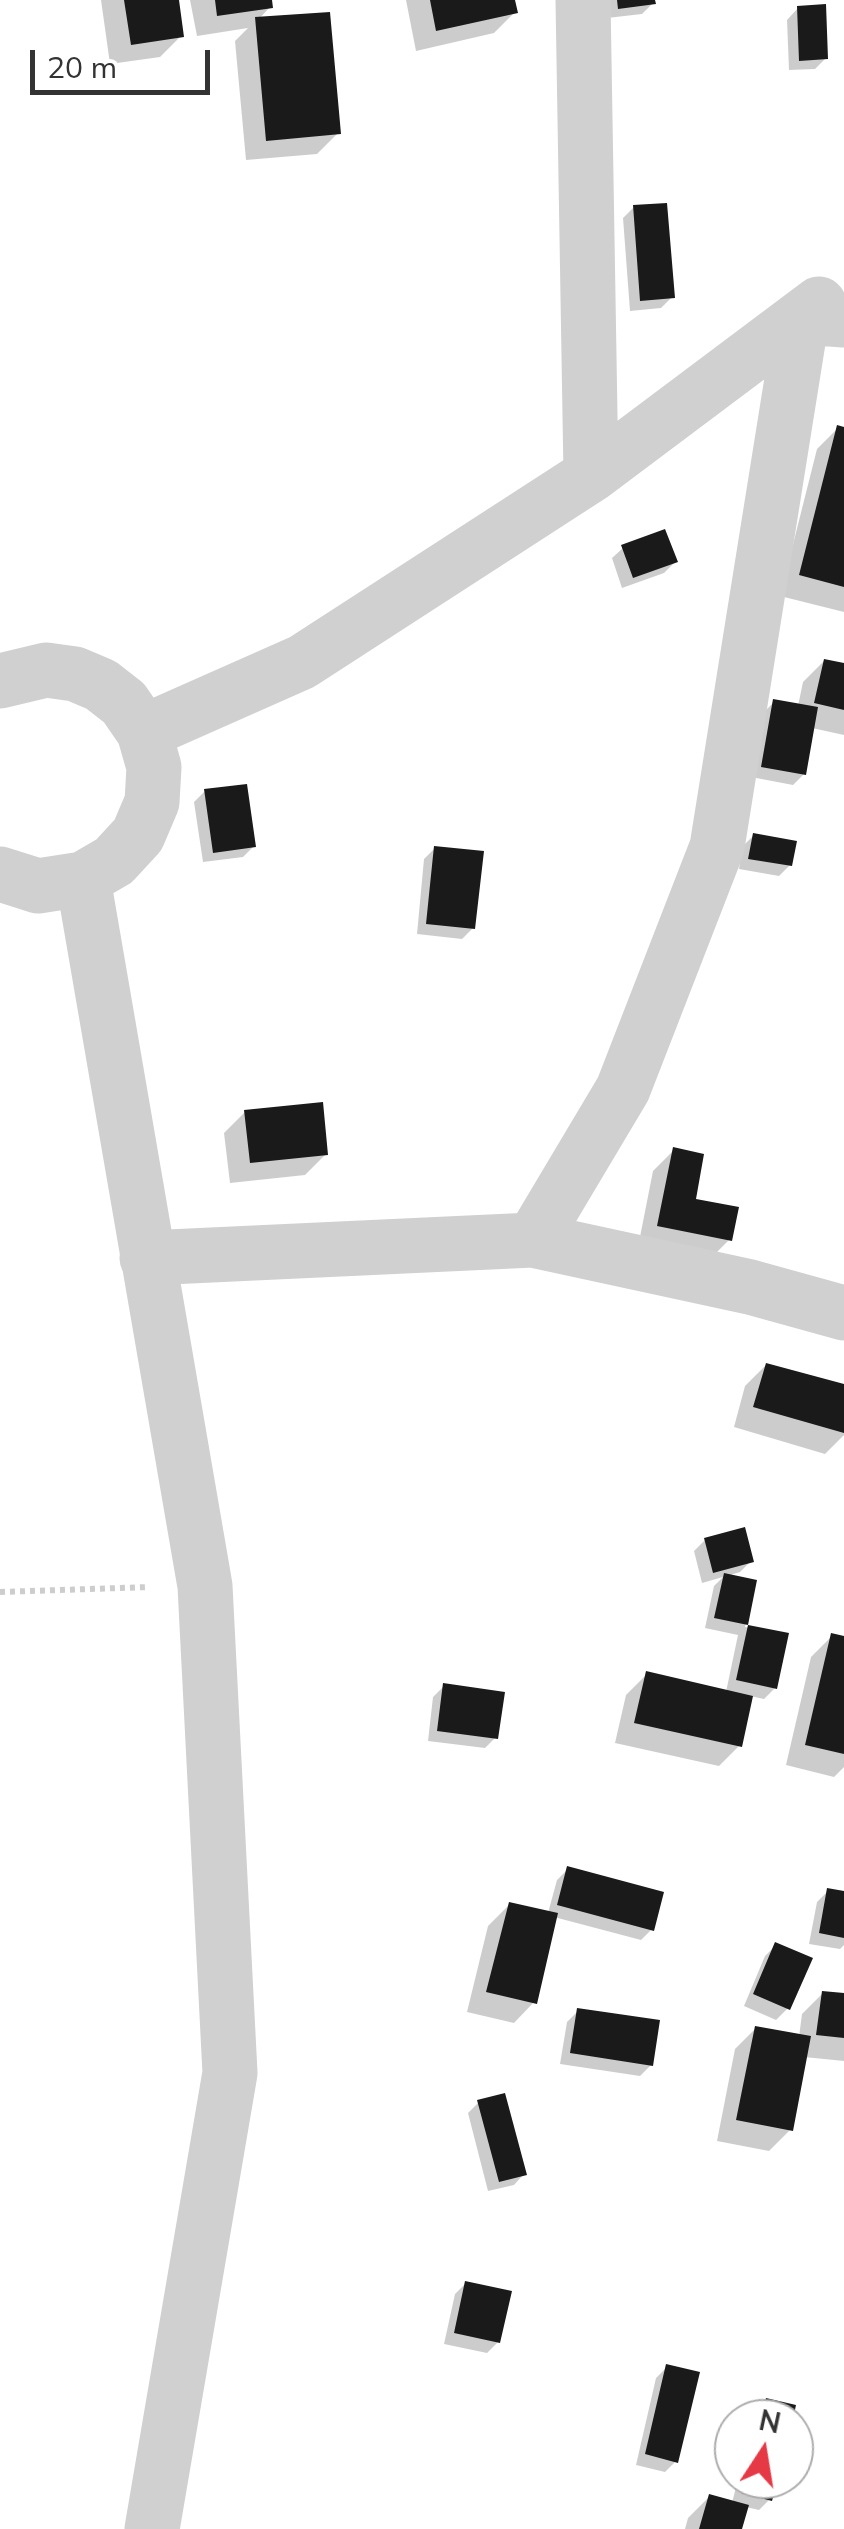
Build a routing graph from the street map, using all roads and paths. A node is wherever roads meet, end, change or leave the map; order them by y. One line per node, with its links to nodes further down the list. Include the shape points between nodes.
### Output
1 (584, 0): 3 (street)
2 (830, 308): 3 (street); 8 (street, via 717,847 624,1089)
3 (590, 475): 5 (street, via 302,662)
4 (0, 681): 5 (street, via 46,670 75,674 124,702)
5 (144, 732): 7 (street, via 154,767 152,802 138,835 114,862)
6 (0, 874): 7 (street, via 38,886)
7 (83, 879): 9 (street)
8 (532, 1240): 9 (street); 10 (street)
9 (147, 1258): 11 (street)
10 (844, 1312)
11 (205, 1586): 12 (path); 13 (street, via 230,2073)
12 (0, 1592)
13 (152, 2529)

